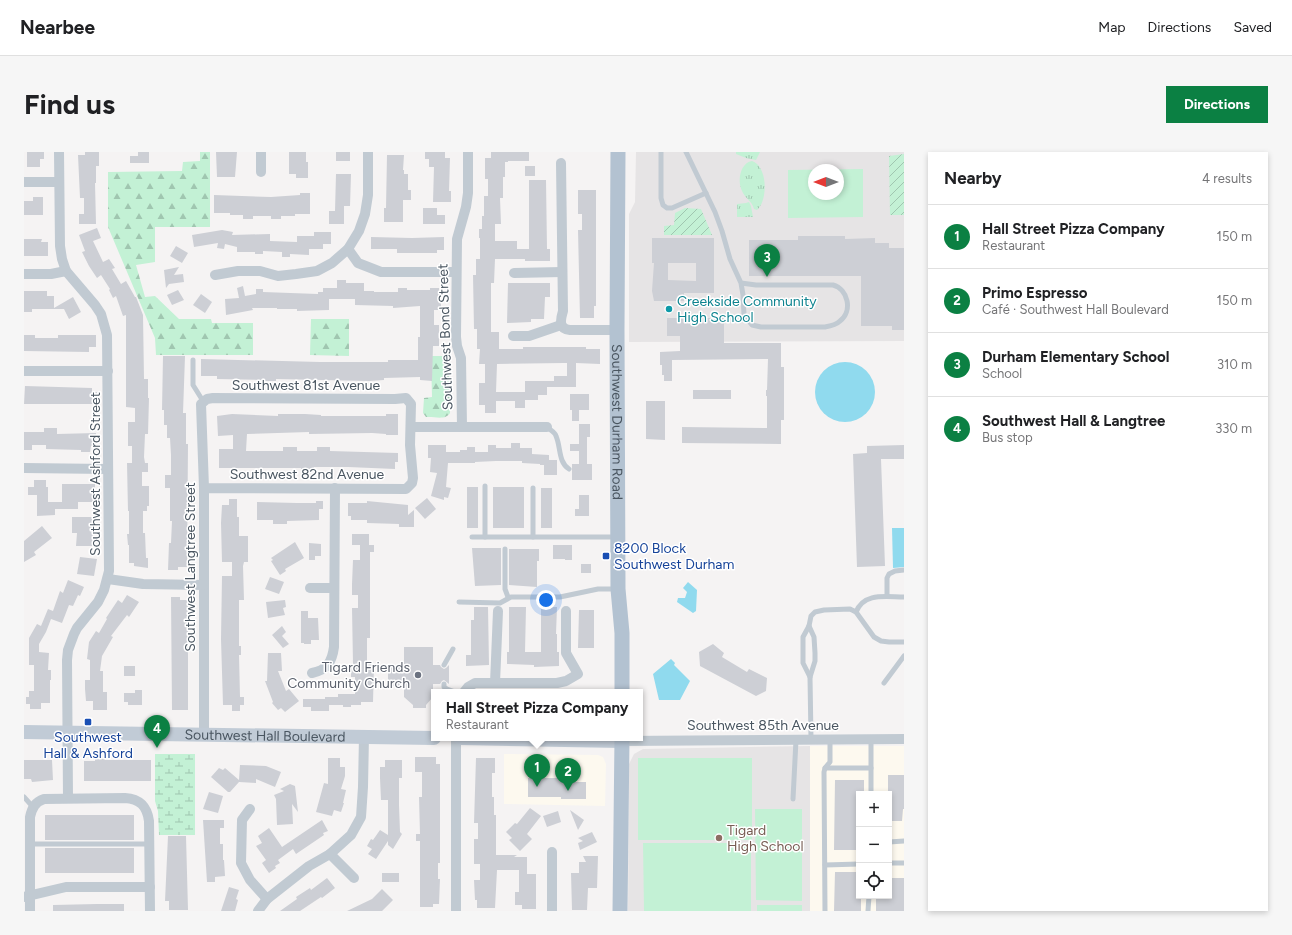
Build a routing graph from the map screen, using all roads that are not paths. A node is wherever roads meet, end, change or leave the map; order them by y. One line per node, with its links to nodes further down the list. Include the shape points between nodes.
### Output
1 (59, 152): 11 (street, Southwest Ashford Street)
2 (261, 152): 9 (street)
3 (368, 152): 13 (street, via 368,194 365,214 359,231)
4 (468, 152): 15 (street, Southwest Bond Street, via 468,193 457,239)
5 (618, 152): 22 (main road, Southwest Durham Road)
6 (661, 152): 12 (lane, via 663,205 672,208)
7 (686, 152): 12 (lane)
8 (561, 163): 16 (street)
9 (261, 172)
10 (24, 182): 11 (street)
11 (59, 182): 14 (street, Southwest Ashford Street, via 60,246)
12 (706, 193): 20 (lane)
13 (348, 249): 15 (street, via 358,263 381,272); 19 (street, via 332,263 317,271 278,276 260,271)
14 (66, 271): 18 (street); 26 (street, Southwest Ashford Street, via 101,314 107,335)
15 (456, 272): 28 (street, Southwest Bond Street, via 456,337 461,358)
16 (562, 272): 17 (street); 21 (street)
17 (514, 273)
18 (24, 274)
19 (215, 275)
20 (741, 283): 20 (lane, via 744,315 756,326 831,326 842,320 846,311 846,295 838,286)
21 (561, 325): 22 (street, via 566,330); 23 (street, via 529,336)
22 (617, 330): 41 (main road, Southwest Durham Road)
23 (513, 336)
24 (193, 360): 27 (lane, via 193,385)
25 (24, 371): 26 (street)
26 (108, 371): 33 (street, Southwest Ashford Street)
27 (204, 401): 30 (street, Southwest 81st Avenue, via 213,398 406,398 412,408); 35 (street, Southwest Langtree Street, via 201,409)
28 (462, 427): 29 (street); 30 (street)
29 (547, 427): 32 (lane, via 556,434 562,461)
30 (412, 428): 36 (street, Southwest 82nd Avenue, via 412,478 409,487 401,490)
31 (24, 468): 33 (street)
32 (569, 468)
33 (108, 469): 44 (street, Southwest Ashford Street)
34 (485, 486): 39 (lane)
35 (204, 488): 36 (street, Southwest 82nd Avenue); 45 (street, Southwest Langtree Street)
36 (335, 488): 47 (street)
37 (533, 488): 40 (lane)
38 (472, 537): 39 (lane)
39 (485, 537): 40 (lane)
40 (533, 537): 41 (lane)
41 (618, 537): 48 (main road, Southwest Durham Road)
42 (505, 549): 51 (lane, via 505,590)
43 (904, 570): 49 (lane, via 889,574)
44 (108, 579): 45 (street, via 143,584); 70 (street, Southwest Ashford Street, via 98,602 77,628 68,650)
45 (204, 585): 71 (street, Southwest Langtree Street)
46 (310, 588): 47 (street)
47 (334, 588): 61 (street, via 333,655 328,665)
48 (618, 589): 51 (lane, via 598,589 560,597); 68 (main road, Southwest Durham Road, via 622,633)
49 (887, 596): 50 (lane); 55 (lane, via 871,598 858,607)
50 (904, 597)
51 (508, 598): 52 (lane, via 500,603)
52 (459, 602)
53 (498, 610): 63 (street)
54 (566, 611): 63 (street, via 566,652 578,674 557,683)
55 (856, 612): 56 (lane, via 815,612 811,616); 57 (lane, via 874,637 881,641)
56 (809, 626): 62 (lane, via 814,637 815,653); 62 (lane, via 803,638 802,653 803,663)
57 (904, 642)
58 (453, 649): 60 (lane)
59 (904, 656): 64 (lane)
60 (444, 665)
61 (312, 673)
62 (810, 677): 76 (lane)
63 (495, 683): 67 (street, via 475,683)
64 (884, 683)
65 (444, 684): 66 (lane)
66 (447, 689)
67 (466, 689)
68 (622, 689)
69 (24, 732): 70 (main road, Southwest Hall Boulevard)
70 (68, 733): 71 (main road, Southwest Hall Boulevard); 86 (street, Southwest Ashford Street)
71 (204, 734): 72 (main road, Southwest Hall Boulevard)
72 (364, 736): 73 (main road, Southwest Hall Boulevard); 95 (street, via 361,817 351,835)
73 (431, 738)
74 (643, 739): 75 (street, Southwest 85th Avenue)
75 (796, 739): 76 (street, Southwest 85th Avenue); 87 (lane)
76 (811, 739): 77 (street, Southwest 85th Avenue)
77 (830, 739): 78 (street, Southwest 85th Avenue); 82 (lane, via 830,762)
78 (871, 739): 79 (street, Southwest 85th Avenue); 83 (lane)
79 (904, 739)
80 (456, 741): 108 (street)
81 (622, 741): 110 (main road)
82 (825, 768): 83 (lane); 99 (lane)
83 (871, 768): 84 (lane)
84 (871, 791)
85 (24, 797): 88 (lane)
86 (68, 798): 88 (street, via 39,800); 93 (street, via 132,798 140,802 148,813)
87 (793, 799)
88 (33, 807): 92 (street, via 30,817)
89 (250, 809): 103 (street, via 242,820 241,863 250,880)
90 (904, 841): 91 (lane)
91 (892, 842)
92 (30, 844): 93 (lane); 102 (street)
93 (150, 844): 101 (street)
94 (552, 852): 109 (street)
95 (330, 854): 100 (street); 103 (street, via 309,866)
96 (904, 863): 98 (lane)
97 (856, 864): 99 (lane)
98 (892, 864)
99 (825, 865): 111 (lane)
100 (354, 878)
101 (150, 887): 102 (street, via 66,887); 106 (street)
102 (27, 896): 105 (street)
103 (267, 899): 107 (street)
104 (868, 899): 112 (lane)
105 (30, 911)
106 (150, 911)
107 (258, 911)
108 (456, 911)
109 (552, 911)
110 (620, 911)
111 (825, 911)
112 (868, 911)

